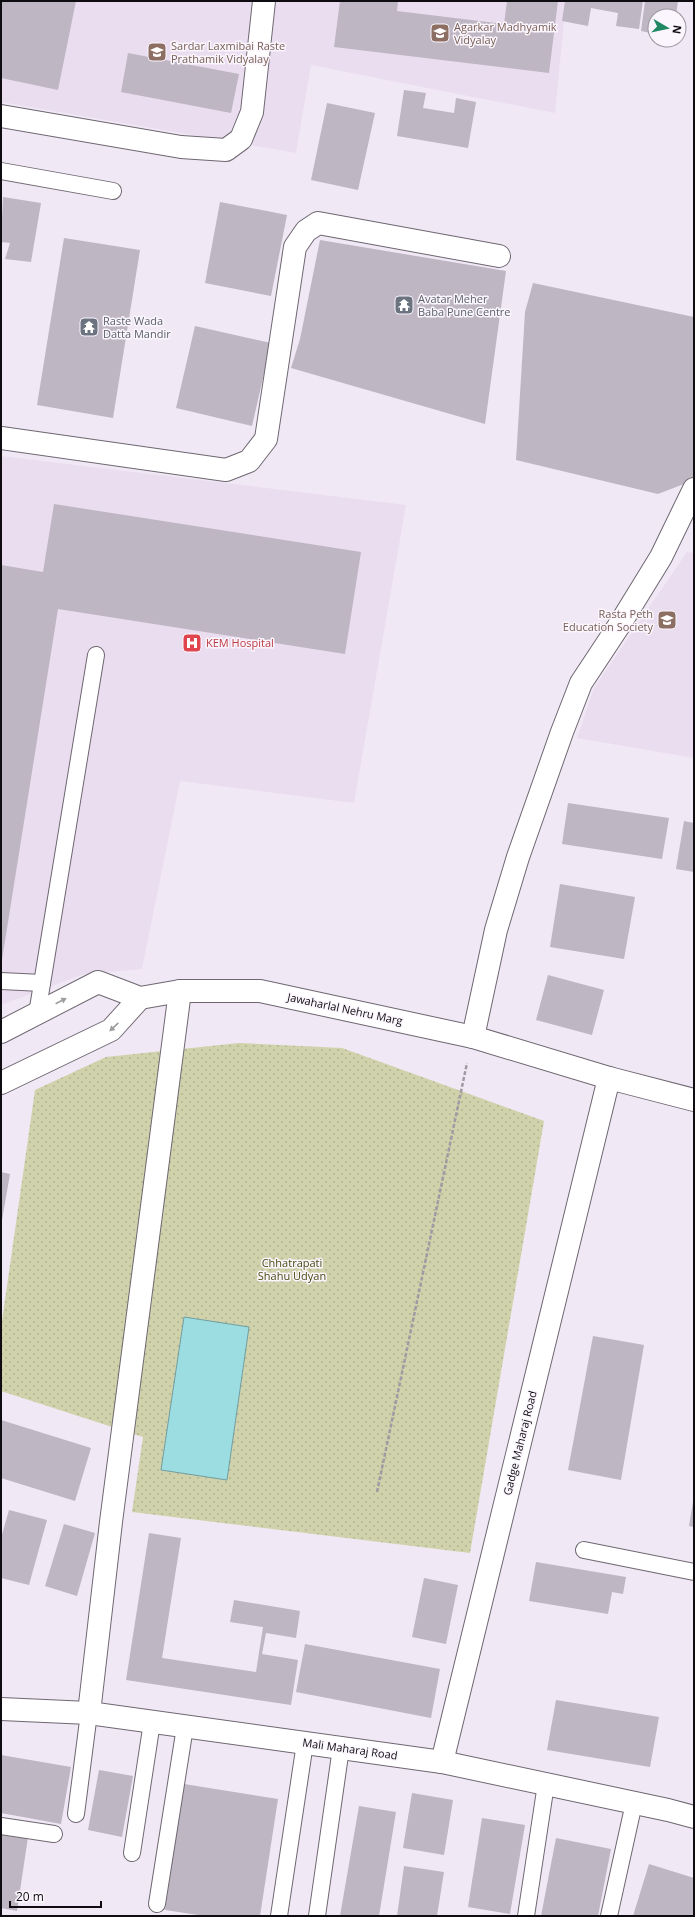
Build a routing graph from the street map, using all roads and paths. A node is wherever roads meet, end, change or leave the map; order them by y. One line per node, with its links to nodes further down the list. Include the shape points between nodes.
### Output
1 (264, 1): 2 (street, via 252,112 241,139 226,150 181,147)
2 (1, 116)
3 (1, 171): 4 (lane)
4 (113, 190)
5 (499, 256): 6 (street, via 318,223 306,231 295,247 266,439 249,462 226,470)
6 (1, 438)
7 (694, 488): 15 (street, via 661,557 578,690 518,858 496,930)
8 (96, 655): 10 (lane)
9 (1, 981): 10 (lane)
10 (42, 983): 13 (lane)
11 (180, 991): 12 (street, Jawaharlal Nehru Marg); 15 (street, Jawaharlal Nehru Marg, via 260,991); 23 (street, via 111,1522)
12 (140, 998): 13 (street, one-way to 12, via 98,982); 17 (street, one-way to 17, via 111,1030)
13 (37, 1014): 14 (street)
14 (1, 1032)
15 (473, 1037): 16 (street, Jawaharlal Nehru Marg); 19 (path)
16 (609, 1078): 18 (street, Jawaharlal Nehru Marg); 28 (street, Gadge Maharaj Road)
17 (1, 1084)
18 (694, 1100)
19 (377, 1492)
20 (584, 1550): 21 (lane)
21 (694, 1572)
22 (1, 1709): 23 (street, Mali Maharaj Road)
23 (89, 1713): 24 (street, Mali Maharaj Road); 31 (lane)
24 (152, 1722): 25 (street, Mali Maharaj Road); 35 (lane)
25 (185, 1726): 26 (street, Mali Maharaj Road); 36 (lane)
26 (305, 1743): 27 (street, Mali Maharaj Road); 37 (lane)
27 (341, 1748): 28 (street, Mali Maharaj Road); 38 (lane)
28 (442, 1762): 29 (street, Mali Maharaj Road)
29 (546, 1784): 30 (street, Mali Maharaj Road); 39 (lane)
30 (634, 1802): 32 (street, Mali Maharaj Road); 40 (lane)
31 (76, 1814)
32 (694, 1817)
33 (1, 1826): 34 (lane)
34 (54, 1834)
35 (132, 1853)
36 (157, 1904)
37 (279, 1916)
38 (317, 1916)
39 (526, 1916)
40 (609, 1916)

